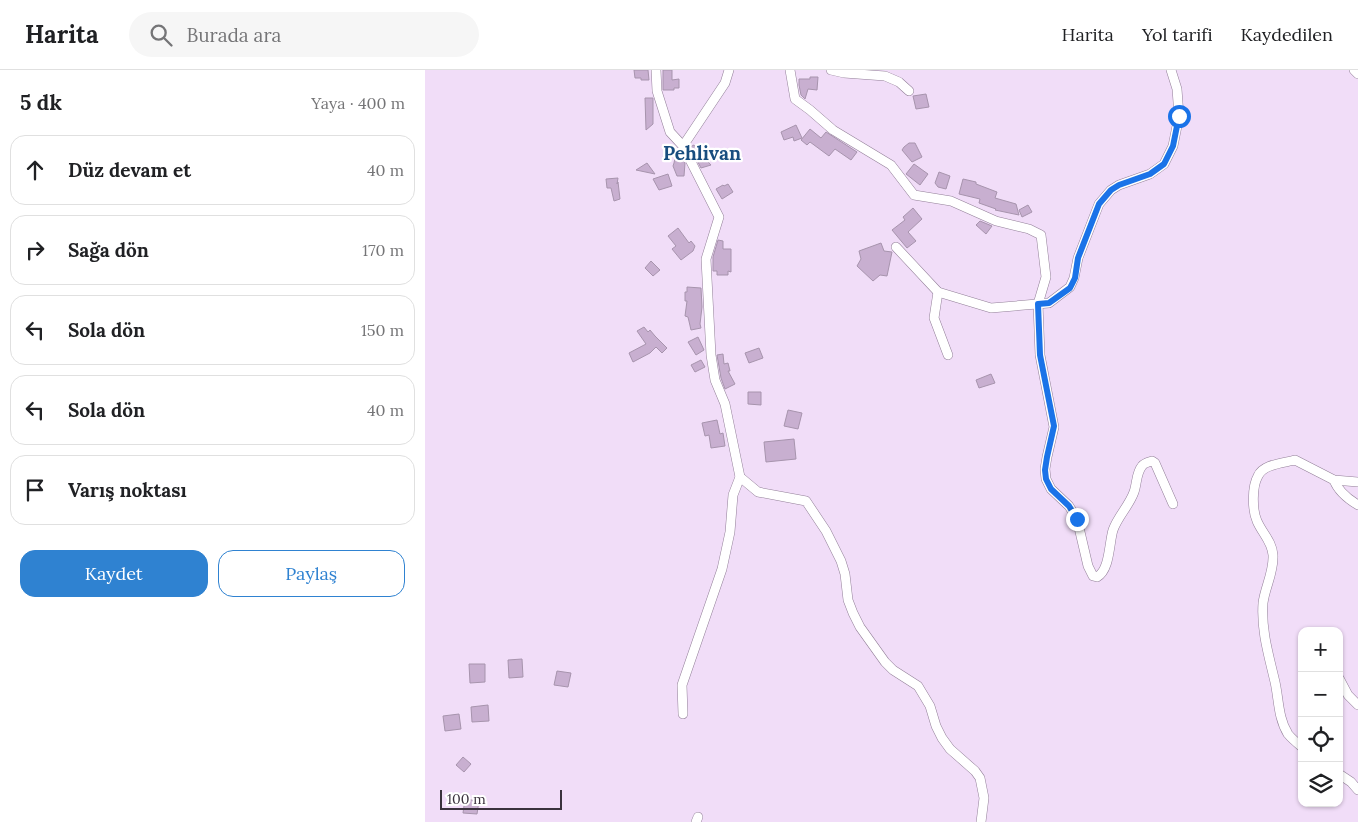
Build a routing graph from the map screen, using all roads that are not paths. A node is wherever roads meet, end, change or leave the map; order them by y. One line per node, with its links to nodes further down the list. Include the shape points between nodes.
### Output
1 (656, 70): 9 (street, via 657,91 670,132)
2 (729, 70): 9 (street, via 725,83)
3 (790, 70): 12 (street, via 795,99 833,130 891,165 914,195 951,201 996,221 1041,235 1046,277)
4 (831, 70): 8 (street, via 885,76)
5 (1171, 70): 12 (street, via 1177,89 1179,116 1173,146 1164,164 1150,174 1111,190 1099,204 1070,288 1049,303)
6 (1354, 70): 7 (street)
7 (1358, 74)
8 (909, 91)
9 (683, 146): 14 (street, via 719,217 706,259 711,355)
10 (896, 247): 11 (street)
11 (938, 292): 12 (street, via 991,308); 13 (street, via 934,318)
12 (1038, 304): 17 (street, via 1040,355 1054,426 1046,479 1077,519 1093,576 1101,575 1107,562 1113,529 1129,505 1137,474 1143,465 1155,463)
13 (948, 355)
14 (740, 477): 21 (street, via 733,495 722,569 682,684); 25 (street, via 758,492 806,501 826,530 841,561 848,600 861,627 885,662 918,686 931,706 941,738 979,778 984,798)
15 (1334, 480): 16 (street); 18 (street, via 1337,487); 22 (street, via 1295,460 1261,471 1255,485 1257,521 1269,540 1273,554 1263,602 1264,639 1276,684 1279,713 1287,733)
16 (1358, 482)
17 (1173, 504)
18 (1358, 505)
19 (1343, 686): 20 (street)
20 (1358, 705)
21 (683, 714)
22 (1298, 743)
23 (1343, 777): 24 (street)
24 (1358, 790)
25 (981, 822)

